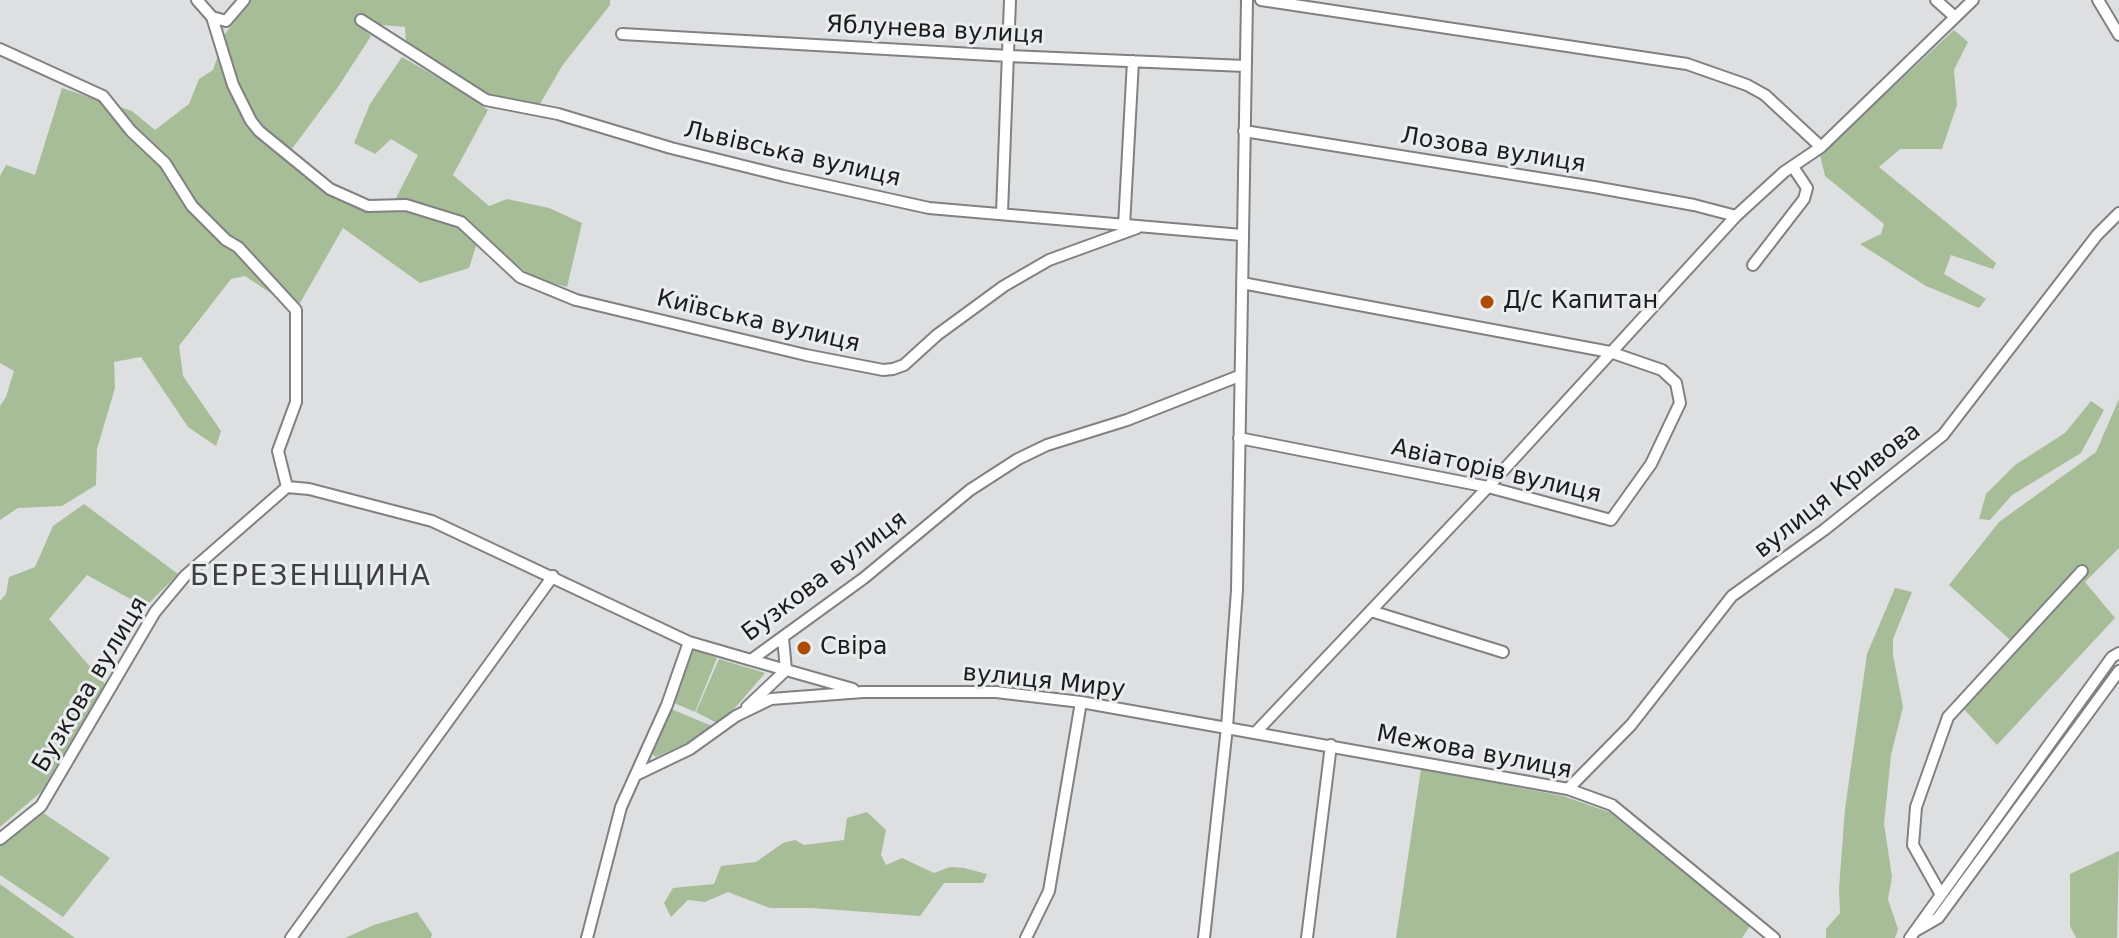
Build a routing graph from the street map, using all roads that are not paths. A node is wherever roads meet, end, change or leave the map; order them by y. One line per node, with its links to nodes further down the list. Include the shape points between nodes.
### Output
1 (197, 0): 9 (street)
2 (244, 0): 9 (street, via 226,21)
3 (1010, 0): 15 (street)
4 (1247, 0): 17 (street)
5 (1261, 0): 19 (street, via 1687,64 1765,95)
6 (1936, 0): 10 (street)
7 (1973, 0): 10 (street)
8 (2098, 0): 12 (street)
9 (212, 17): 25 (street, Київська вулиця, via 236,92 259,131 330,189 368,206 406,205 461,222 520,277 576,300 806,355 883,370 904,365 1004,286 1049,260)
10 (1955, 17): 19 (street)
11 (361, 20): 21 (street, Львівська вулиця, via 486,100 929,208)
12 (2118, 31)
13 (622, 34): 15 (street, Яблунева вулиця)
14 (0, 49): 32 (street, via 103,96 165,163 207,223 238,247 296,310 296,402 278,451)
15 (1009, 56): 16 (street, Яблунева вулиця); 21 (street)
16 (1133, 61): 17 (street, Яблунева вулиця); 24 (street)
17 (1245, 66): 18 (street)
18 (1244, 131): 23 (street, Лозова вулиця, via 1594,187); 26 (street)
19 (1821, 147): 20 (street)
20 (1793, 167): 23 (street); 27 (street, via 1807,188 1804,199)
21 (1002, 213): 24 (street, Львівська вулиця)
22 (2119, 213): 51 (street, вулиця Кривова, via 1943,435 1732,596 1631,725)
23 (1736, 216): 29 (street)
24 (1124, 226): 25 (street, Львівська вулиця)
25 (1137, 228): 26 (street, Львівська вулиця)
26 (1242, 235): 28 (street)
27 (1753, 265)
28 (1242, 283): 29 (street); 30 (street)
29 (1610, 352): 33 (street); 33 (street, Авіаторів вулиця, via 1662,370 1676,383 1680,403 1651,464 1611,520)
30 (1239, 376): 31 (street); 37 (street, Бузкова вулиця, via 1018,459 970,490)
31 (1239, 438): 33 (street, Авіаторів вулиця); 47 (street, via 1237,590)
32 (287, 487): 35 (street, Бузкова вулиця, via 432,521); 52 (street, Бузкова вулиця, via 185,576 155,612 41,806)
33 (1488, 487): 36 (street)
34 (2082, 571): 53 (street, via 1948,717 1916,807 1913,845)
35 (553, 576): 38 (street, Бузкова вулиця); 55 (street)
36 (1371, 611): 39 (street); 48 (street)
37 (783, 638): 41 (street, Бузкова вулиця); 42 (street)
38 (689, 642): 41 (street, Бузкова вулиця); 50 (street)
39 (1503, 652)
40 (2119, 653): 53 (street)
41 (751, 660): 42 (street)
42 (786, 670): 44 (street); 46 (street)
43 (2119, 671): 54 (street, via 1938,918)
44 (863, 692): 45 (street, вулиця Миру, via 996,692); 46 (street, вулиця Миру, via 771,699)
45 (1081, 702): 47 (street, вулиця Миру); 57 (street, via 1049,891)
46 (736, 716): 50 (street, вулиця Миру, via 690,749)
47 (1227, 727): 48 (street, Межова вулиця); 58 (street)
48 (1256, 732): 49 (street, Межова вулиця)
49 (1331, 745): 51 (street, Межова вулиця); 59 (street)
50 (636, 775): 56 (street, via 621,807)
51 (1568, 789): 60 (street, Межова вулиця, via 1612,805)
52 (0, 839)
53 (1940, 893): 54 (street)
54 (1911, 935)
55 (291, 938)
56 (587, 938)
57 (1026, 938)
58 (1204, 938)
59 (1307, 938)
60 (1774, 938)

